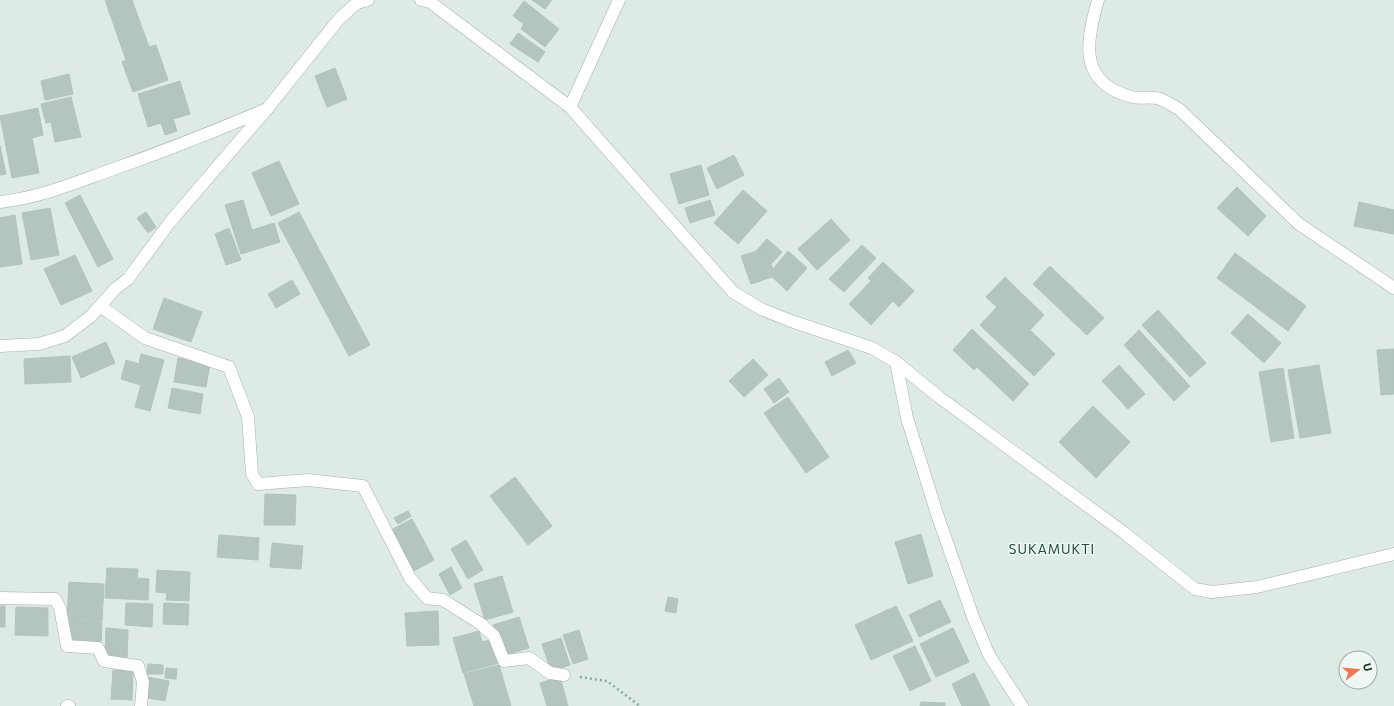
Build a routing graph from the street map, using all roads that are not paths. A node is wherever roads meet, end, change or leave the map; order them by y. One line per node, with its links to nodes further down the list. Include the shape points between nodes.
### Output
1 (368, 0): 6 (street, via 357,3 339,19)
2 (421, 0): 5 (street, via 430,2)
3 (619, 0): 5 (street)
4 (1098, 0): 8 (street, via 1091,24 1089,53 1094,74 1106,86 1132,97 1159,99 1179,109 1299,224)
5 (570, 107): 11 (street, via 733,292 760,309 872,348)
6 (267, 109): 7 (street, via 55,190 23,200); 9 (street, via 170,222 128,279)
7 (0, 202)
8 (1394, 288)
9 (100, 306): 10 (street, via 65,336 39,344); 14 (street, via 145,338 229,367 248,417 252,474 258,484 308,480 363,486 410,578 427,598 443,600 481,624 494,636 504,661 529,658 550,673)
10 (0, 346)
11 (896, 362): 12 (street, via 1195,589 1212,592 1257,587); 16 (street, via 907,418 973,617 989,655)
12 (1394, 554)
13 (0, 598): 15 (street, via 55,599 60,608 67,646 98,648 104,661 138,666 143,682)
14 (564, 675)
15 (141, 706)
16 (1022, 706)

